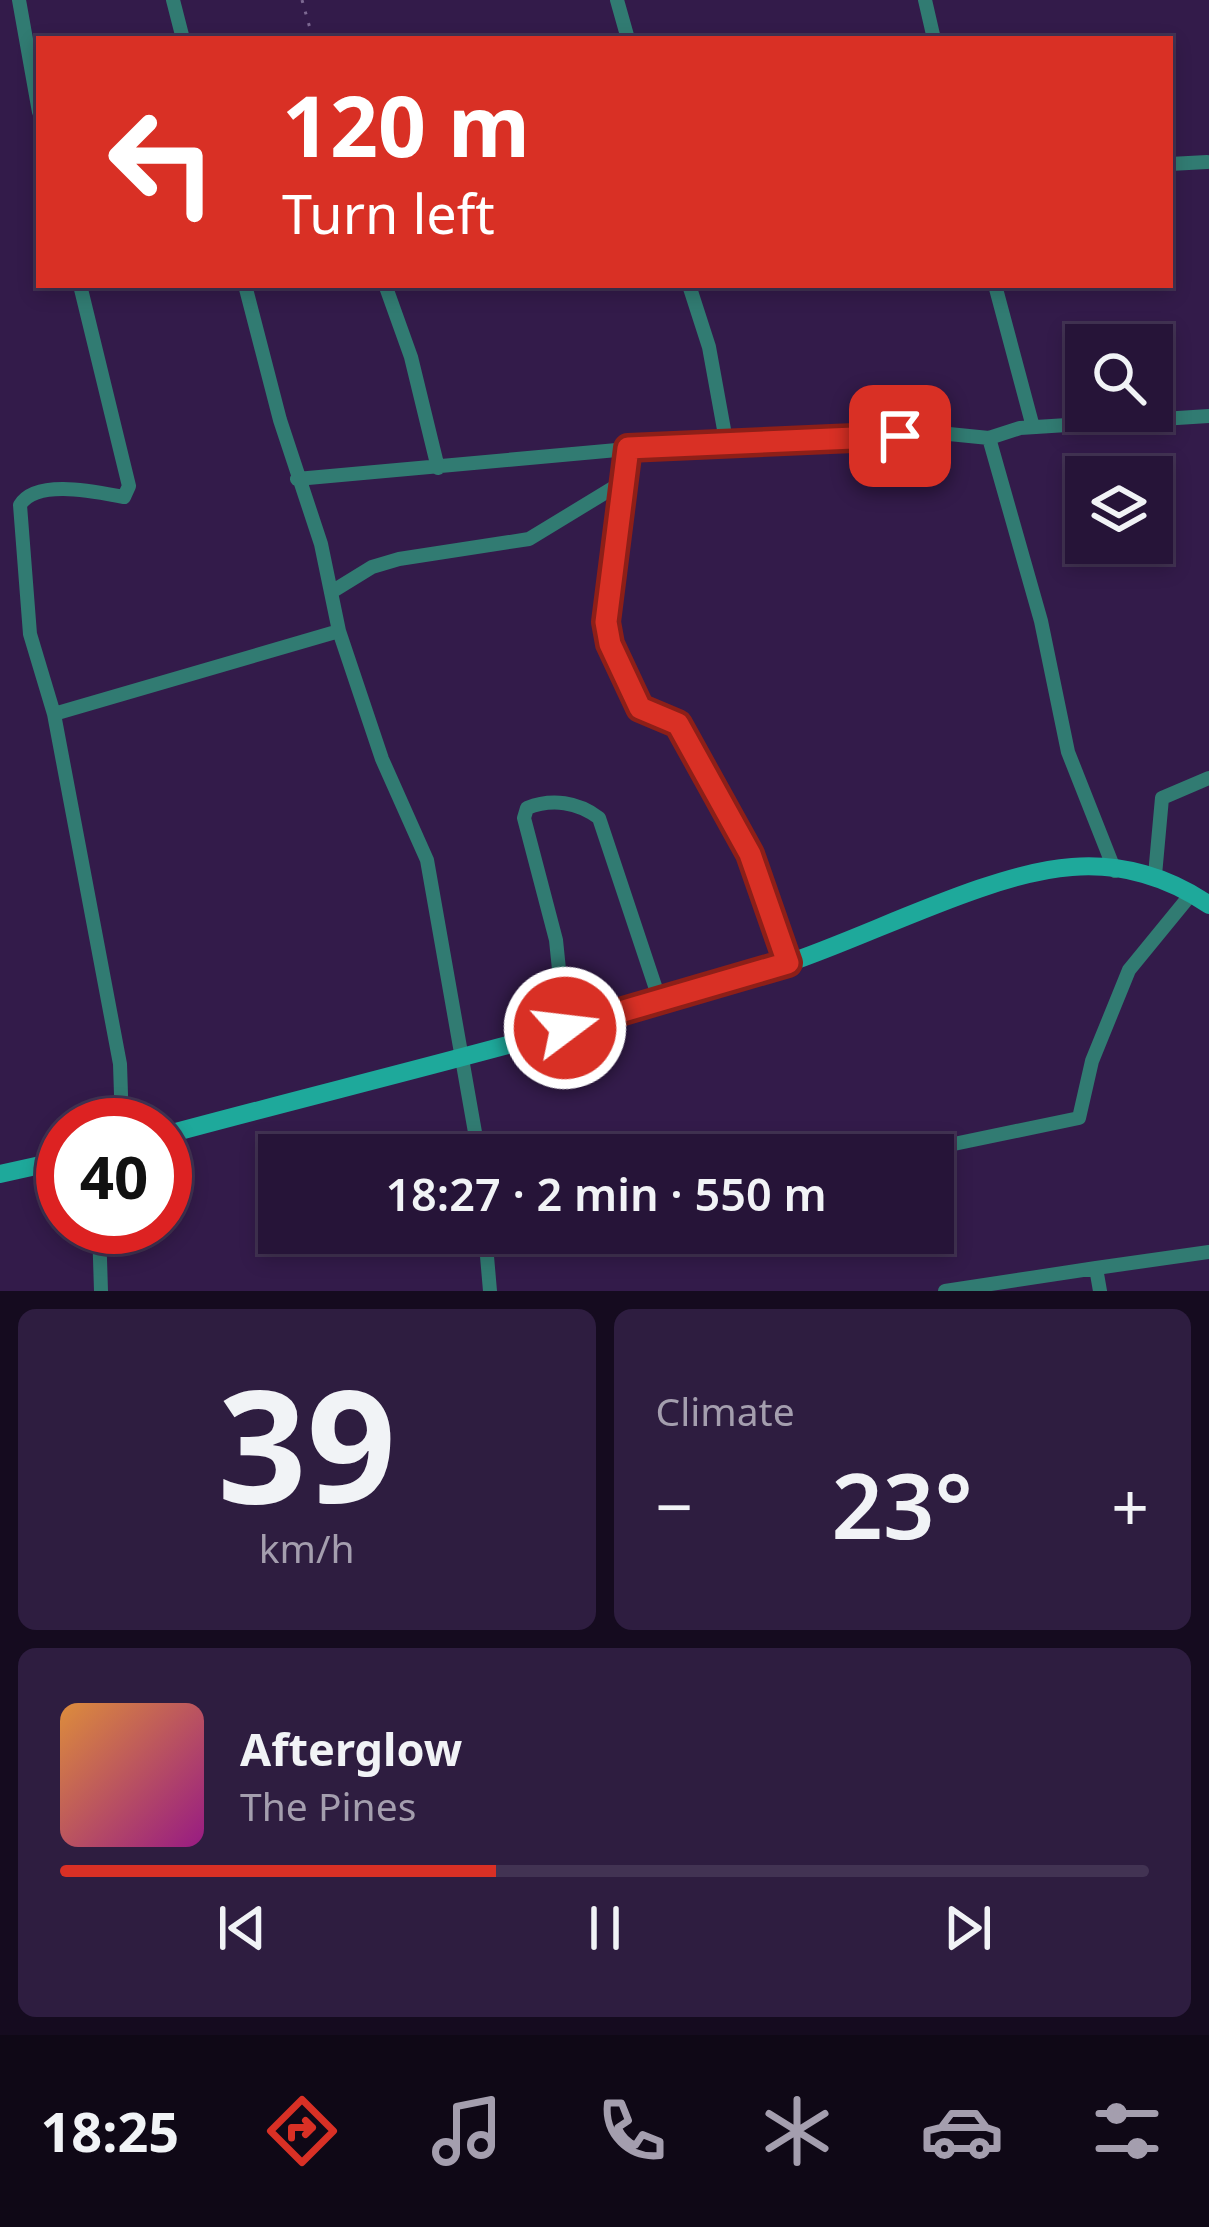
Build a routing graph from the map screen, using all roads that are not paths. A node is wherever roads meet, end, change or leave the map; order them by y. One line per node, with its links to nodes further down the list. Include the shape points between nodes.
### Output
1 (19, 0): 8 (street)
2 (173, 0): 5 (street)
3 (617, 0): 6 (street)
4 (925, 0): 7 (street)
5 (182, 36)
6 (627, 36)
7 (933, 36)
8 (36, 95)
9 (1207, 162): 10 (street)
10 (1173, 164)
11 (81, 288): 26 (street, via 129,486 124,497 83,489 32,494 20,506 30,634)
12 (246, 288): 22 (street)
13 (689, 288): 19 (street)
14 (996, 288): 17 (street)
15 (387, 290): 21 (street)
16 (1209, 416): 17 (street)
17 (1033, 428): 18 (street)
18 (989, 438): 19 (street, via 939,433); 28 (street, via 1068,752)
19 (728, 446): 20 (street)
20 (628, 448): 21 (street); 23 (street)
21 (438, 468): 22 (street)
22 (297, 479): 24 (street)
23 (626, 480): 24 (street, via 530,538 399,559); 32 (street, via 608,596 610,644 640,708 678,724 750,854)
24 (333, 591): 25 (street)
25 (339, 631): 26 (street); 35 (street, via 427,860)
26 (54, 714): 36 (street)
27 (1209, 778): 29 (street, via 1162,798)
28 (1115, 871): 29 (street); 32 (street, via 1075,866 1028,874)
29 (1155, 875): 30 (street)
30 (1192, 893): 31 (street); 39 (street, via 1129,970 1079,1118)
31 (1209, 905)
32 (788, 963): 33 (street)
33 (660, 1001): 34 (street); 34 (street, via 599,818 580,806 542,802 524,818 556,940)
34 (565, 1028): 35 (street)
35 (465, 1057): 37 (street); 38 (street)
36 (121, 1098)
37 (192, 1128)
38 (475, 1134)
39 (954, 1144)
40 (36, 1166): 41 (street)
41 (0, 1174)
42 (1209, 1252): 45 (street)
43 (100, 1254): 46 (street)
44 (487, 1254): 47 (street)
45 (1096, 1268): 48 (street); 49 (street)
46 (101, 1291)
47 (490, 1291)
48 (946, 1291)
49 (1100, 1291)

